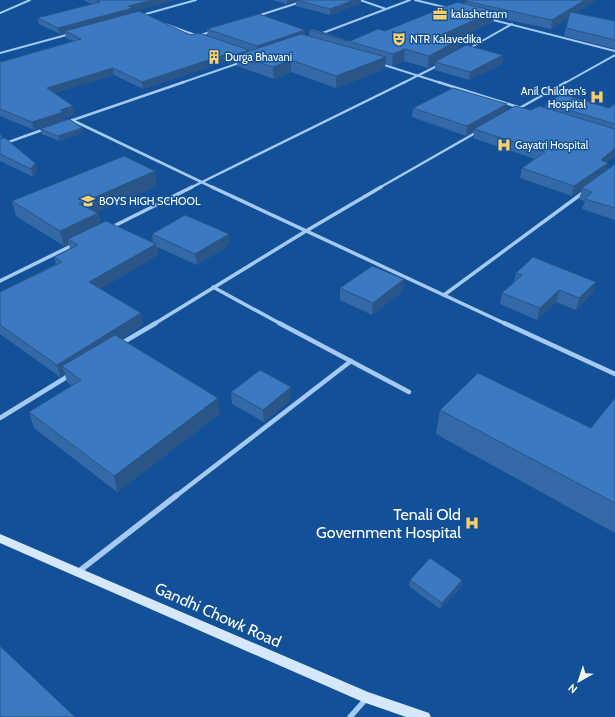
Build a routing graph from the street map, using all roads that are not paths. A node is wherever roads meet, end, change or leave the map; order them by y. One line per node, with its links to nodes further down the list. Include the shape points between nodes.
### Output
1 (30, 0): 9 (street)
2 (196, 0): 12 (street, via 142,15)
3 (307, 0): 10 (street)
4 (360, 0): 7 (street)
5 (410, 0): 7 (street)
6 (415, 0): 8 (street)
7 (386, 9): 18 (street)
8 (452, 9)
9 (0, 13)
10 (256, 17)
11 (482, 17): 14 (street)
12 (149, 18)
13 (163, 23): 17 (street)
14 (512, 24): 20 (street); 21 (street)
15 (220, 28): 17 (street)
16 (75, 33): 22 (street)
17 (198, 36): 19 (street)
18 (316, 36)
19 (205, 38)
20 (466, 50)
21 (615, 51)
22 (0, 53)
23 (615, 55): 28 (street)
24 (242, 62): 31 (street)
25 (380, 64): 27 (street)
26 (440, 65): 27 (street)
27 (420, 76): 28 (street); 36 (street)
28 (520, 107): 29 (street); 30 (street)
29 (527, 110)
30 (513, 111)
31 (72, 120): 32 (street); 36 (street)
32 (64, 123)
33 (50, 128): 35 (street)
34 (478, 131): 39 (street)
35 (0, 145)
36 (202, 183): 38 (street); 39 (street)
37 (590, 188): 43 (street)
38 (104, 230)
39 (306, 231): 42 (street); 43 (street)
40 (76, 244): 41 (street)
41 (0, 281)
42 (213, 287): 44 (street); 45 (street)
43 (444, 295): 47 (street)
44 (120, 344)
45 (352, 361): 48 (street); 51 (street)
46 (73, 373): 49 (street)
47 (615, 374)
48 (409, 392)
49 (0, 418)
50 (0, 538): 51 (main road, Gandhi Chowk Road)
51 (78, 572): 52 (main road, Gandhi Chowk Road)
52 (367, 698): 53 (street); 54 (main road, Gandhi Chowk Road)
53 (350, 717)
54 (425, 717)

